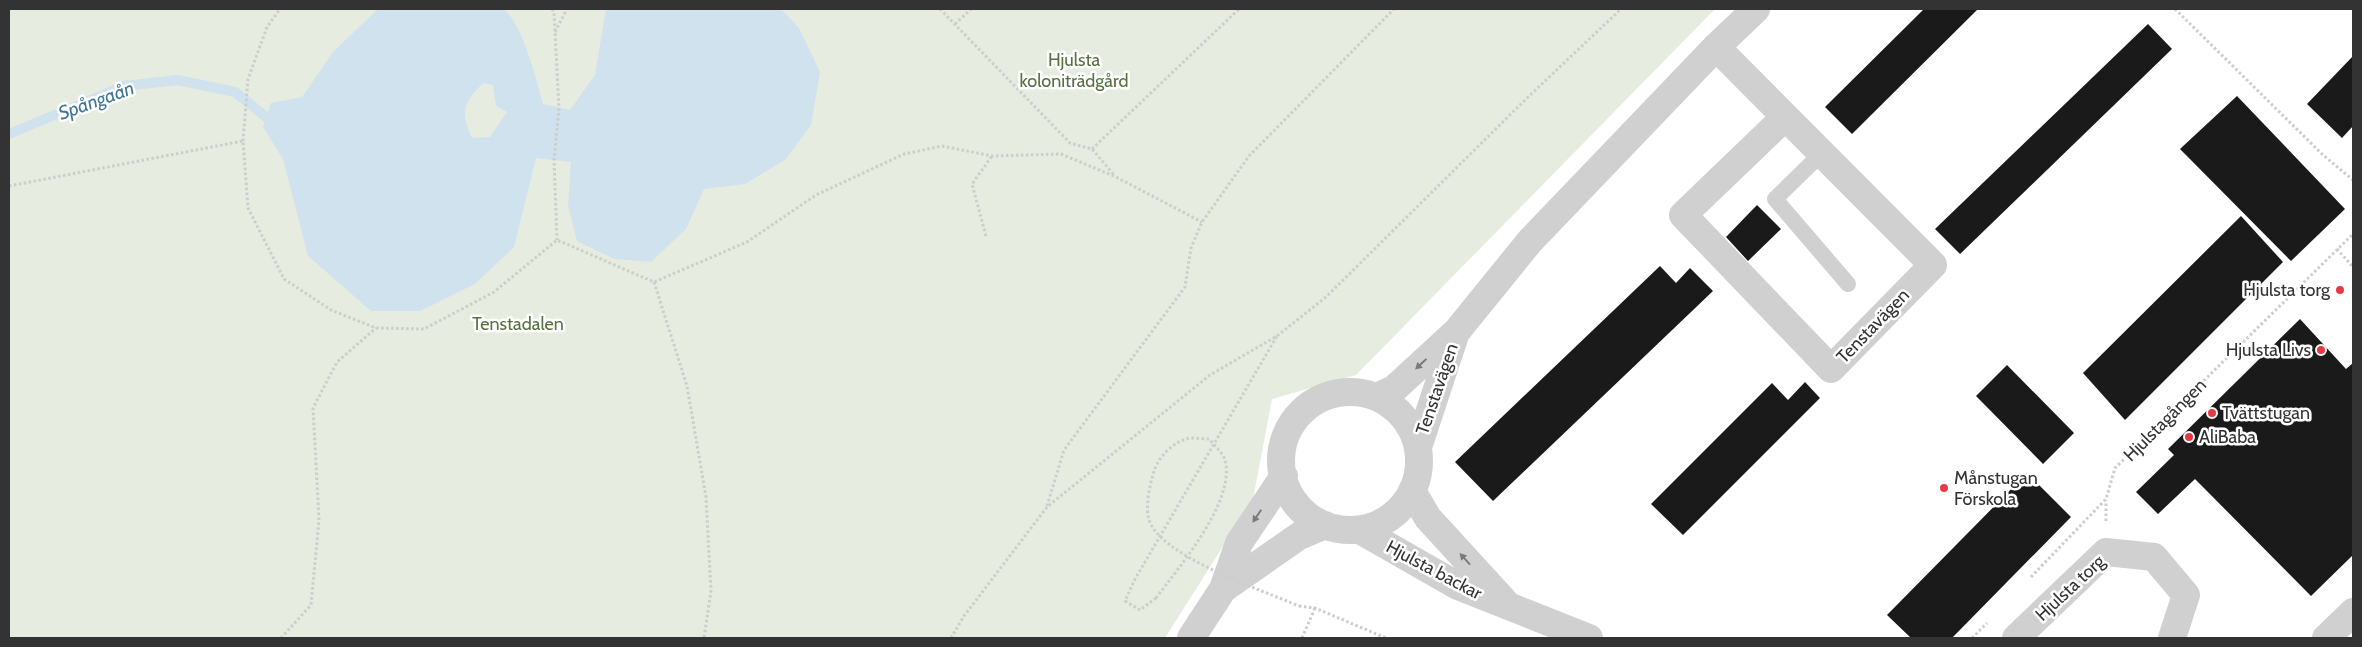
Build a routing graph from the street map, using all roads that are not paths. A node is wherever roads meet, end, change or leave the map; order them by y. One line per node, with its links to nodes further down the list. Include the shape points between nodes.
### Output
1 (1756, 9): 2 (street, Tenstavägen)
2 (1716, 47): 3 (street, Tenstavägen); 6 (street, Tenstavägen, via 1530,241)
3 (1785, 117): 4 (street, Tenstavägen); 4 (street, Tenstavägen, via 1683,215 1831,369 1933,264)
4 (1822, 154): 5 (lane, via 1776,199)
5 (1848, 284)
6 (1457, 331): 7 (street, Tenstavägen, one-way to 7, via 1394,389); 8 (street, Tenstavägen)
7 (1377, 397): 8 (street, Tenstavägen, via 1396,409 1410,426); 9 (street, Tenstavägen, via 1354,392 1330,394 1309,404 1293,422 1282,443)
8 (1418, 447): 10 (street, Tenstavägen, via 1419,470)
9 (1284, 476): 11 (street, Tenstavägen, via 1299,508); 13 (street, one-way to 13, via 1239,543)
10 (1412, 491): 12 (street, Tenstavägen, via 1400,510 1382,523); 14 (street, Hjulsta backar, one-way to 10, via 1428,518)
11 (1325, 525): 12 (street, Tenstavägen, via 1338,530); 13 (street, via 1299,536)
12 (1360, 530): 14 (street, Hjulsta backar, via 1458,586)
13 (1223, 589): 16 (street)
14 (1510, 608): 17 (street, Hjulsta backar)
15 (2353, 612): 20 (street)
16 (1192, 638)
17 (1589, 638)
18 (2016, 638): 19 (street, Hjulsta torg, via 2106,552 2154,557 2186,595)
19 (2172, 638)
20 (2326, 638)

